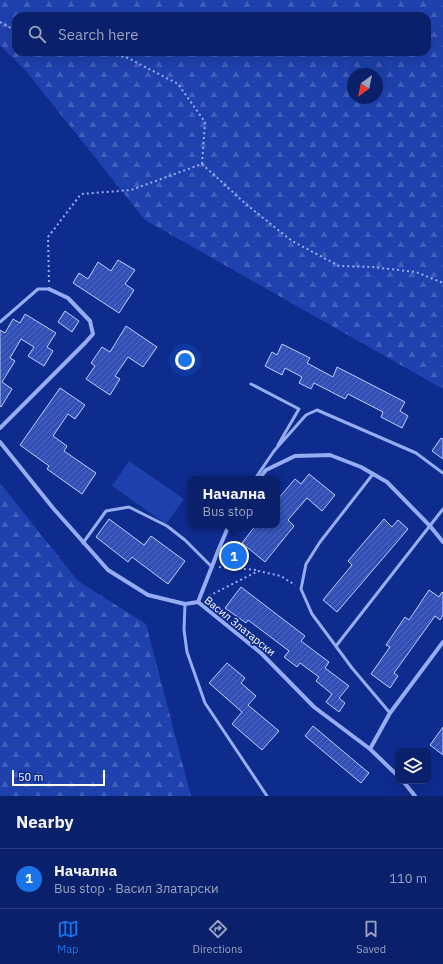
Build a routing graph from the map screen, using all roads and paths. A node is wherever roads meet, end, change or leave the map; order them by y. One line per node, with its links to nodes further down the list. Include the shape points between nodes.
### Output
1 (0, 22): 2 (path)
2 (12, 29)
3 (120, 56): 4 (path, via 178,84 205,122)
4 (202, 164): 5 (path, via 292,241 339,266 416,272); 6 (path, via 131,190 82,194 48,237)
5 (443, 282)
6 (49, 289): 7 (lane, via 38,289); 9 (street, via 68,298 90,321 93,334)
7 (0, 322)
8 (251, 384): 11 (lane, via 300,409)
9 (0, 428)
10 (0, 442): 19 (street, Васил Златарски, via 52,508)
11 (274, 451): 12 (lane, via 306,416 317,410 416,453); 14 (lane)
12 (443, 472)
13 (373, 474): 15 (street, via 330,455 295,456 266,470); 17 (street, via 387,482); 23 (lane, via 306,564)
14 (257, 476)
15 (261, 476)
16 (443, 508): 17 (lane)
17 (430, 526): 20 (street); 27 (lane)
18 (228, 528): 21 (street)
19 (83, 542): 21 (lane, via 106,511 129,507 167,526); 25 (street, Васил Златарски, via 108,570 148,595)
20 (443, 542)
21 (212, 566): 22 (path); 24 (street)
22 (258, 570): 23 (path, via 281,576); 24 (path)
23 (301, 589): 27 (lane, via 312,614)
24 (198, 602): 25 (street, Васил Златарски); 29 (street, Васил Златарски, via 261,653 314,707)
25 (185, 604): 32 (lane, via 184,630 187,652 205,703)
26 (443, 642): 28 (street)
27 (336, 646): 28 (lane)
28 (390, 713): 29 (street)
29 (370, 749): 30 (street, Васил Златарски)
30 (395, 773)
31 (405, 784): 33 (street)
32 (267, 796)
33 (415, 796)

